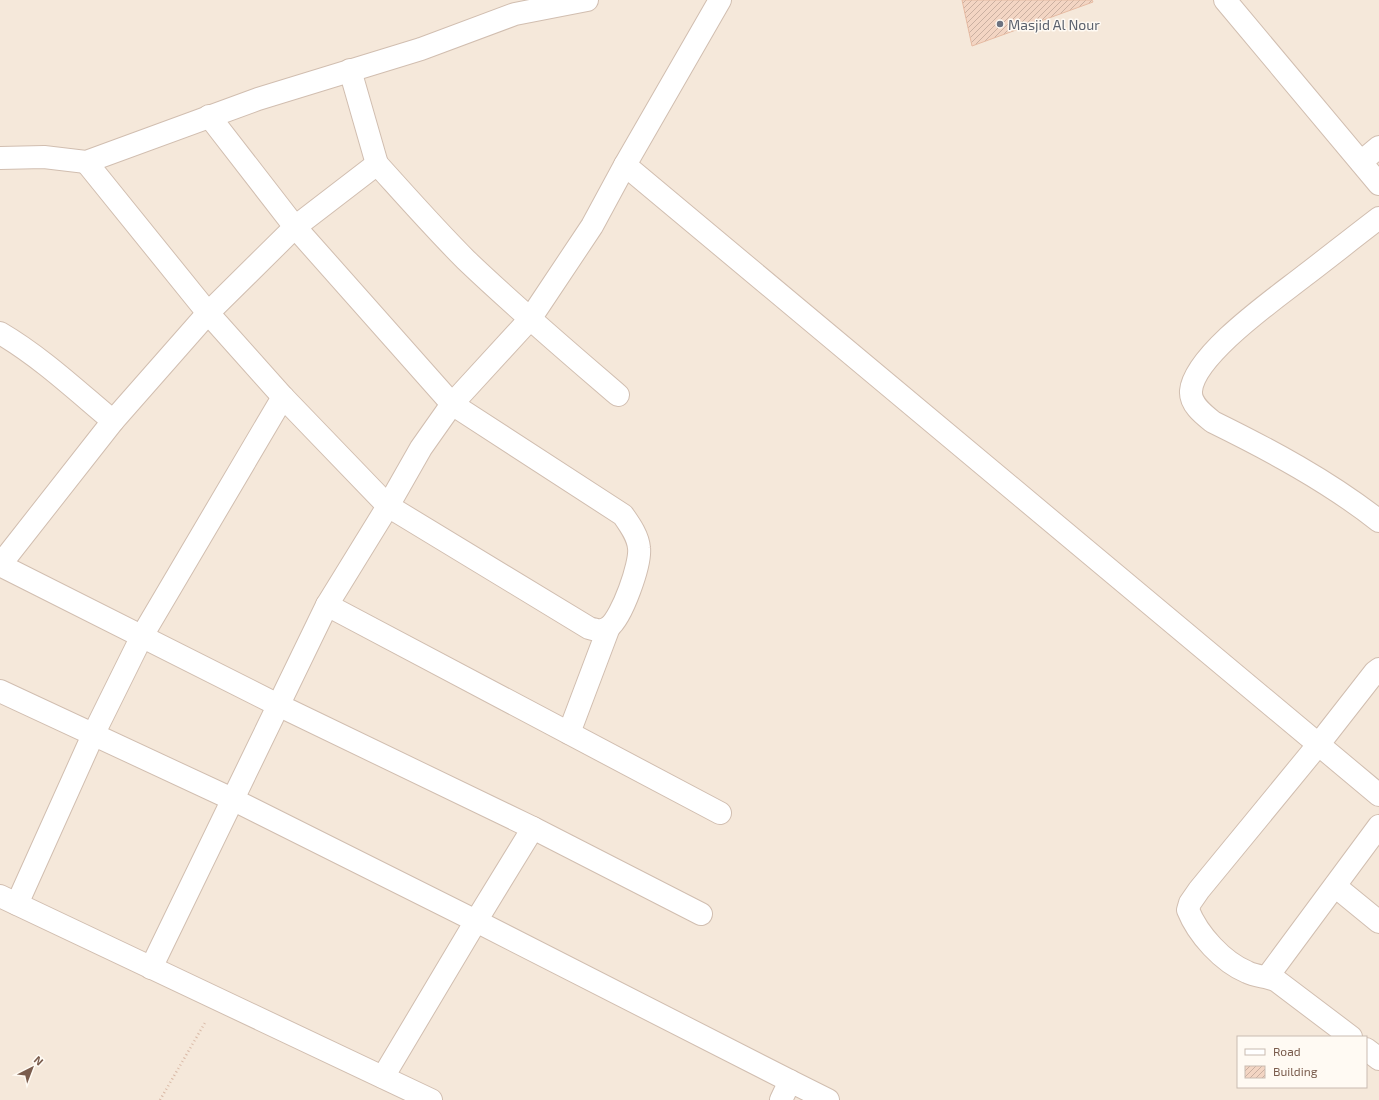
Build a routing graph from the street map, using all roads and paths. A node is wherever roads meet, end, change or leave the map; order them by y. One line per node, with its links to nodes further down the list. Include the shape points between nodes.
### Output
1 (587, 0): 4 (street)
2 (720, 0): 12 (street)
3 (1225, 0): 10 (street)
4 (511, 7): 5 (street, via 421,49)
5 (350, 70): 6 (street); 11 (street)
6 (209, 116): 9 (street); 15 (street)
7 (1379, 147): 10 (street)
8 (0, 158): 9 (street, via 44,157)
9 (86, 162): 16 (street)
10 (1361, 162): 13 (street)
11 (378, 164): 15 (street); 17 (street, via 454,248)
12 (625, 165): 17 (street, via 592,226); 34 (street)
13 (1379, 184)
14 (1379, 218): 24 (street, via 1228,337 1195,375 1191,392 1200,412 1213,422 1327,484 1353,500)
15 (295, 227): 16 (street); 21 (street)
16 (208, 312): 20 (street); 22 (street)
17 (530, 319): 19 (street); 21 (street)
18 (0, 333): 22 (street, via 51,369)
19 (618, 395)
20 (283, 397): 23 (street); 28 (street)
21 (452, 404): 23 (street, via 421,448); 27 (street, via 623,515 635,533 639,548 638,562 631,588 615,621)
22 (113, 421): 25 (street)
23 (388, 506): 26 (street); 27 (street, via 589,628 602,631)
24 (1379, 521)
25 (0, 565): 28 (street)
26 (327, 605): 31 (street); 33 (street)
27 (609, 627): 33 (street)
28 (142, 636): 31 (street); 32 (street)
29 (1379, 669): 34 (street)
30 (0, 691): 32 (street)
31 (278, 705): 36 (street); 39 (street)
32 (94, 734): 36 (street); 41 (street)
33 (569, 734): 37 (street)
34 (1318, 745): 35 (street); 46 (street, via 1198,890 1188,910 1195,926 1224,957 1246,972)
35 (1379, 795)
36 (232, 799): 43 (street); 45 (street)
37 (720, 813)
38 (1379, 826): 40 (street)
39 (533, 828): 42 (street); 43 (street)
40 (1335, 886): 44 (street); 46 (street)
41 (8, 900): 45 (street)
42 (701, 914)
43 (476, 921): 51 (street); 52 (street)
44 (1379, 922)
45 (151, 968): 47 (street)
46 (1268, 976): 48 (street)
47 (218, 1000): 51 (street); 53 (path)
48 (1349, 1036)
49 (1367, 1050): 50 (street)
50 (1379, 1059)
51 (383, 1077): 54 (street)
52 (786, 1091): 55 (street)
53 (160, 1100)
54 (431, 1100)
55 (828, 1100)

